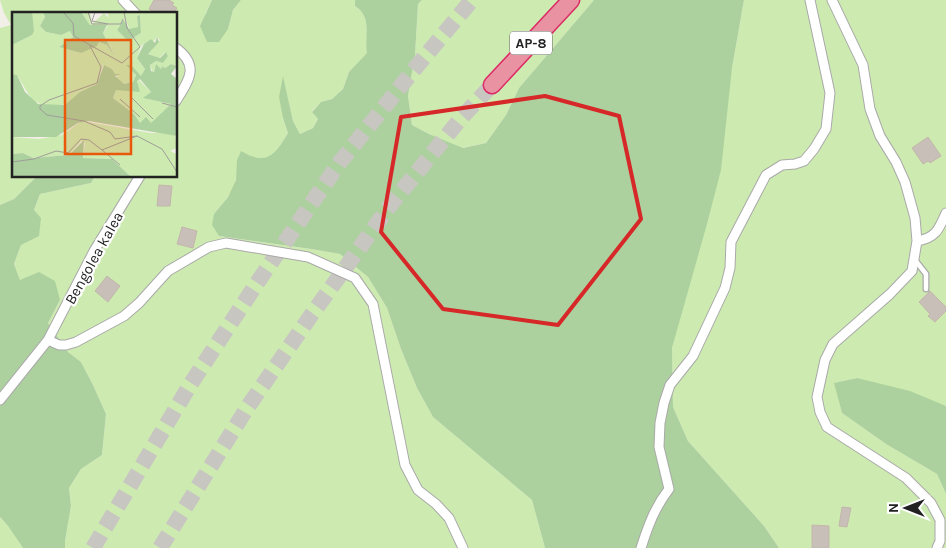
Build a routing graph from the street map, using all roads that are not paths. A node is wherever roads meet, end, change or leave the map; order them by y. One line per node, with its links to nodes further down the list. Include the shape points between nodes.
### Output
1 (123, 0): 5 (street)
2 (571, 0): 7 (highway, AP-8)
3 (810, 0): 17 (street, via 830,92 826,129 804,161 782,165 766,176 731,242 725,288 693,356 670,385 664,403 659,447 669,489 649,521)
4 (832, 0): 11 (street, via 863,65 870,109 880,136 905,182 915,218)
5 (134, 12)
6 (178, 50): 8 (street, via 189,61 190,72)
7 (492, 85)
8 (178, 98)
9 (139, 178): 14 (street, Bengolea kalea, via 94,251)
10 (946, 213): 11 (street, via 935,234)
11 (917, 241): 12 (street)
12 (914, 260): 13 (lane, via 926,274); 18 (street, via 912,271 890,294 833,344 825,360 817,397 820,412 828,426 906,478 931,504 940,520)
13 (926, 289)
14 (48, 340): 15 (street, Bengolea kalea); 16 (street, via 59,346 71,344 124,316 168,271 209,247 226,243 308,256 355,278 373,304 405,465 418,490 449,518)
15 (0, 400)
16 (463, 548)
17 (640, 548)
18 (937, 548)

